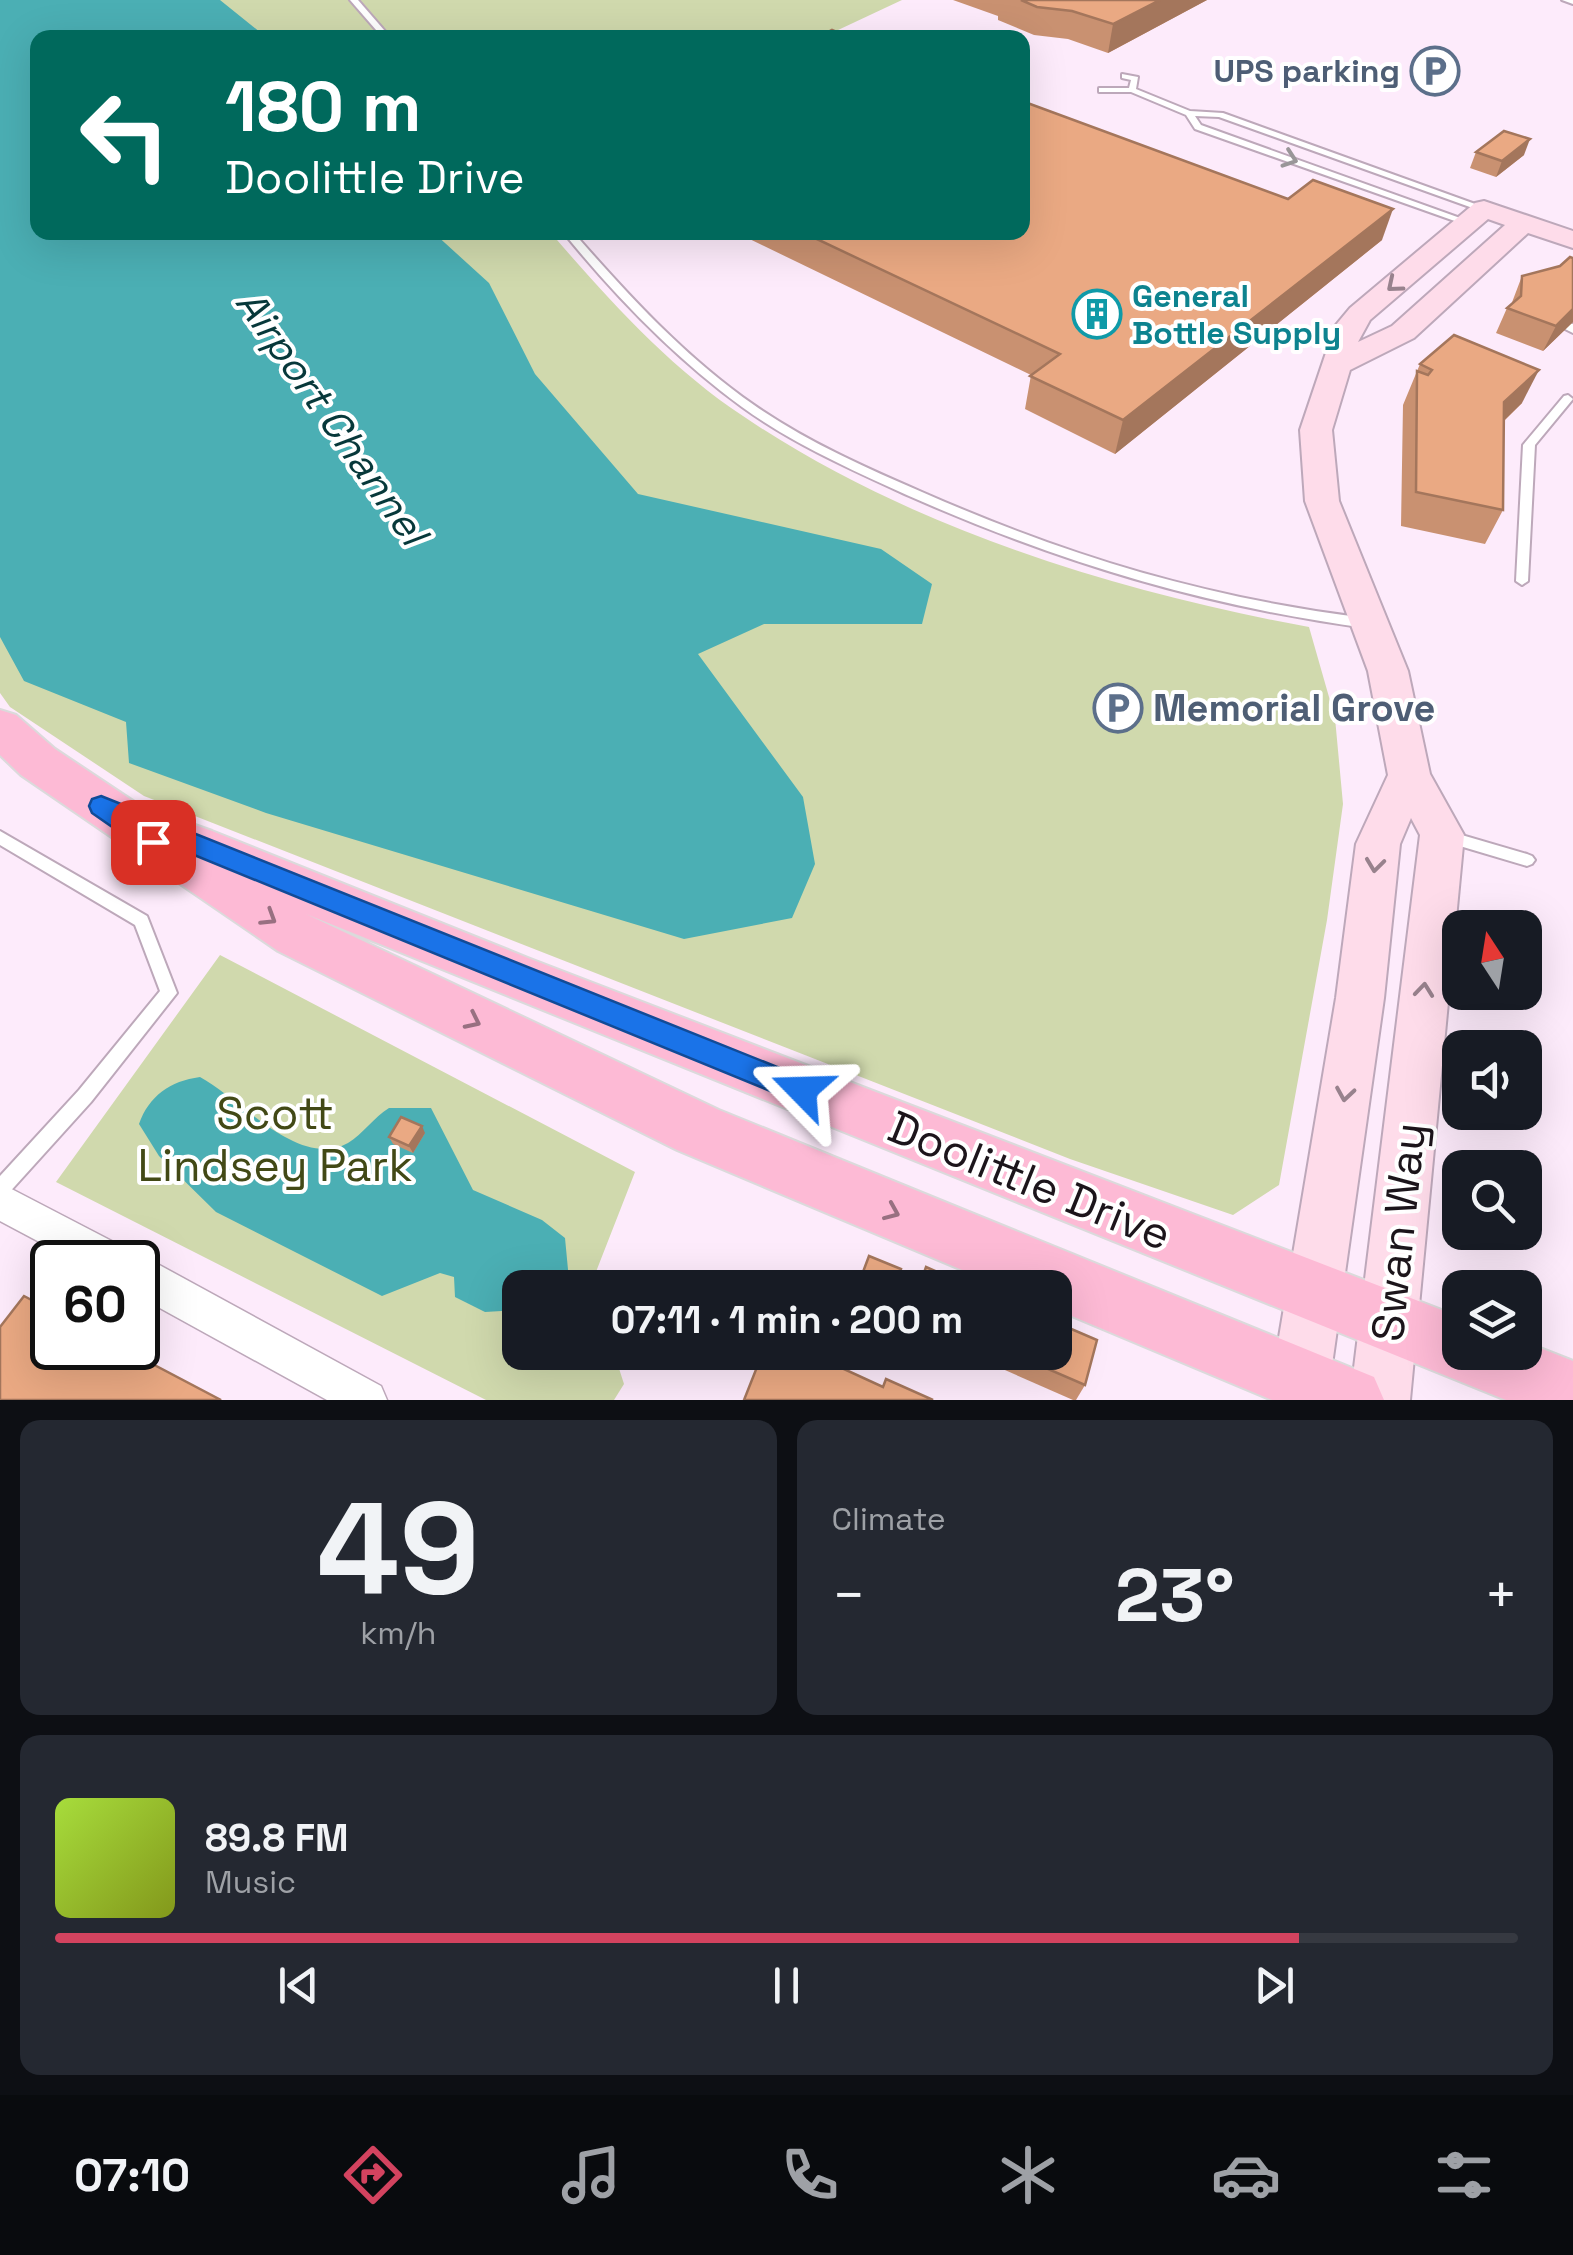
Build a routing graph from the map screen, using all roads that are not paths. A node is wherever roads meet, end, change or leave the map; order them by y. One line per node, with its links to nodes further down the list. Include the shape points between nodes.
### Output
1 (354, 0): 2 (lane)
2 (381, 30)
3 (1125, 76): 5 (lane, via 1134,79)
4 (1102, 90): 5 (lane)
5 (1132, 90): 6 (lane)
6 (1189, 113): 7 (lane, one-way to 7, via 1198,126); 9 (lane, via 1220,115)
7 (1367, 186): 8 (lane); 9 (lane)
8 (1355, 195)
9 (1477, 216): 10 (main road); 14 (main road, one-way to 14, via 1360,314)
10 (1516, 230): 12 (main road); 13 (main road); 14 (main road, via 1403,332)
11 (574, 240): 17 (lane, via 646,316 748,406 869,473 1104,569 1252,608)
12 (1573, 240)
13 (1573, 260)
14 (1336, 364): 17 (main road, via 1316,430 1317,466 1322,501)
15 (1568, 398): 16 (lane, via 1529,445)
16 (1522, 581)
17 (1367, 623): 19 (main road, via 1388,671)
18 (0, 728): 20 (main road, Doolittle Drive)
19 (1409, 774): 21 (main road); 29 (main road, Swan Way, one-way to 29, via 1378,844)
20 (101, 806): 29 (main road, Doolittle Drive); 33 (main road, Doolittle Drive, one-way to 33, via 296,934 698,1130)
21 (1442, 835): 23 (lane); 24 (main road, Swan Way, one-way to 21)
22 (0, 837): 25 (lane, via 141,921 169,993)
23 (1528, 860)
24 (1439, 1056): 30 (main road, Swan Way)
25 (0, 1190)
26 (0, 1200): 27 (street)
27 (74, 1240)
28 (160, 1287): 35 (street)
29 (1314, 1293): 30 (main road, Doolittle Drive); 33 (main road, Swan Way)
30 (1388, 1322): 31 (main road, Doolittle Drive); 36 (main road, Swan Way)
31 (1442, 1343)
32 (1513, 1370): 34 (main road)
33 (1317, 1393)
34 (1573, 1394)
35 (367, 1400)
36 (1380, 1400)

